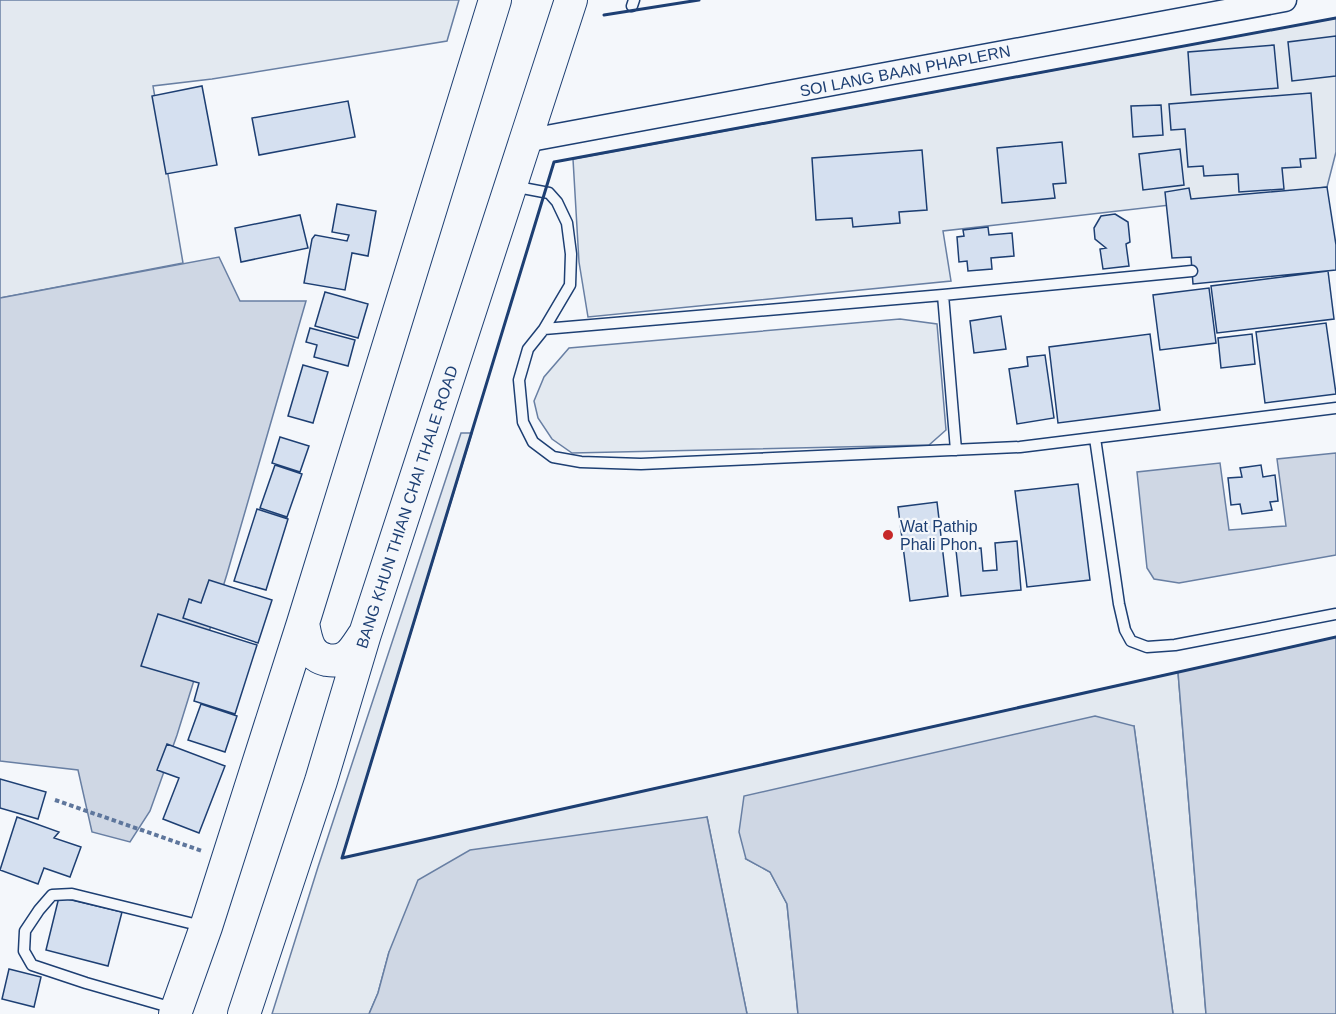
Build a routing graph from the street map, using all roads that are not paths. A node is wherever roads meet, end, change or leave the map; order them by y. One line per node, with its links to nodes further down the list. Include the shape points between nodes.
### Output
1 (495, 0): 13 (main road)
2 (571, 0): 4 (main road, BANG KHUN THIAN CHAI THALE ROAD)
3 (1285, 0): 4 (street, SOI LANG BAAN PHAPLERN)
4 (525, 141): 5 (main road, BANG KHUN THIAN CHAI THALE ROAD)
5 (511, 186): 8 (lane, via 549,193 567,223 570,285); 14 (main road, BANG KHUN THIAN CHAI THALE ROAD)
6 (1192, 271): 7 (lane)
7 (943, 295): 8 (lane); 11 (lane)
8 (544, 329): 11 (lane, via 528,350 519,380 528,432 533,442 553,457 642,464)
9 (1336, 408): 10 (lane)
10 (1095, 438): 11 (lane); 12 (lane, via 1119,604 1131,641 1148,647 1175,645)
11 (956, 450)
12 (1336, 614)
13 (303, 622): 14 (main road, via 308,645 315,656 326,660 347,657); 15 (main road)
14 (365, 634): 17 (main road, BANG KHUN THIAN CHAI THALE ROAD)
15 (206, 927): 16 (main road); 16 (lane, via 72,894 52,895 25,931 24,951 32,965)
16 (176, 1012)
17 (244, 1014)

